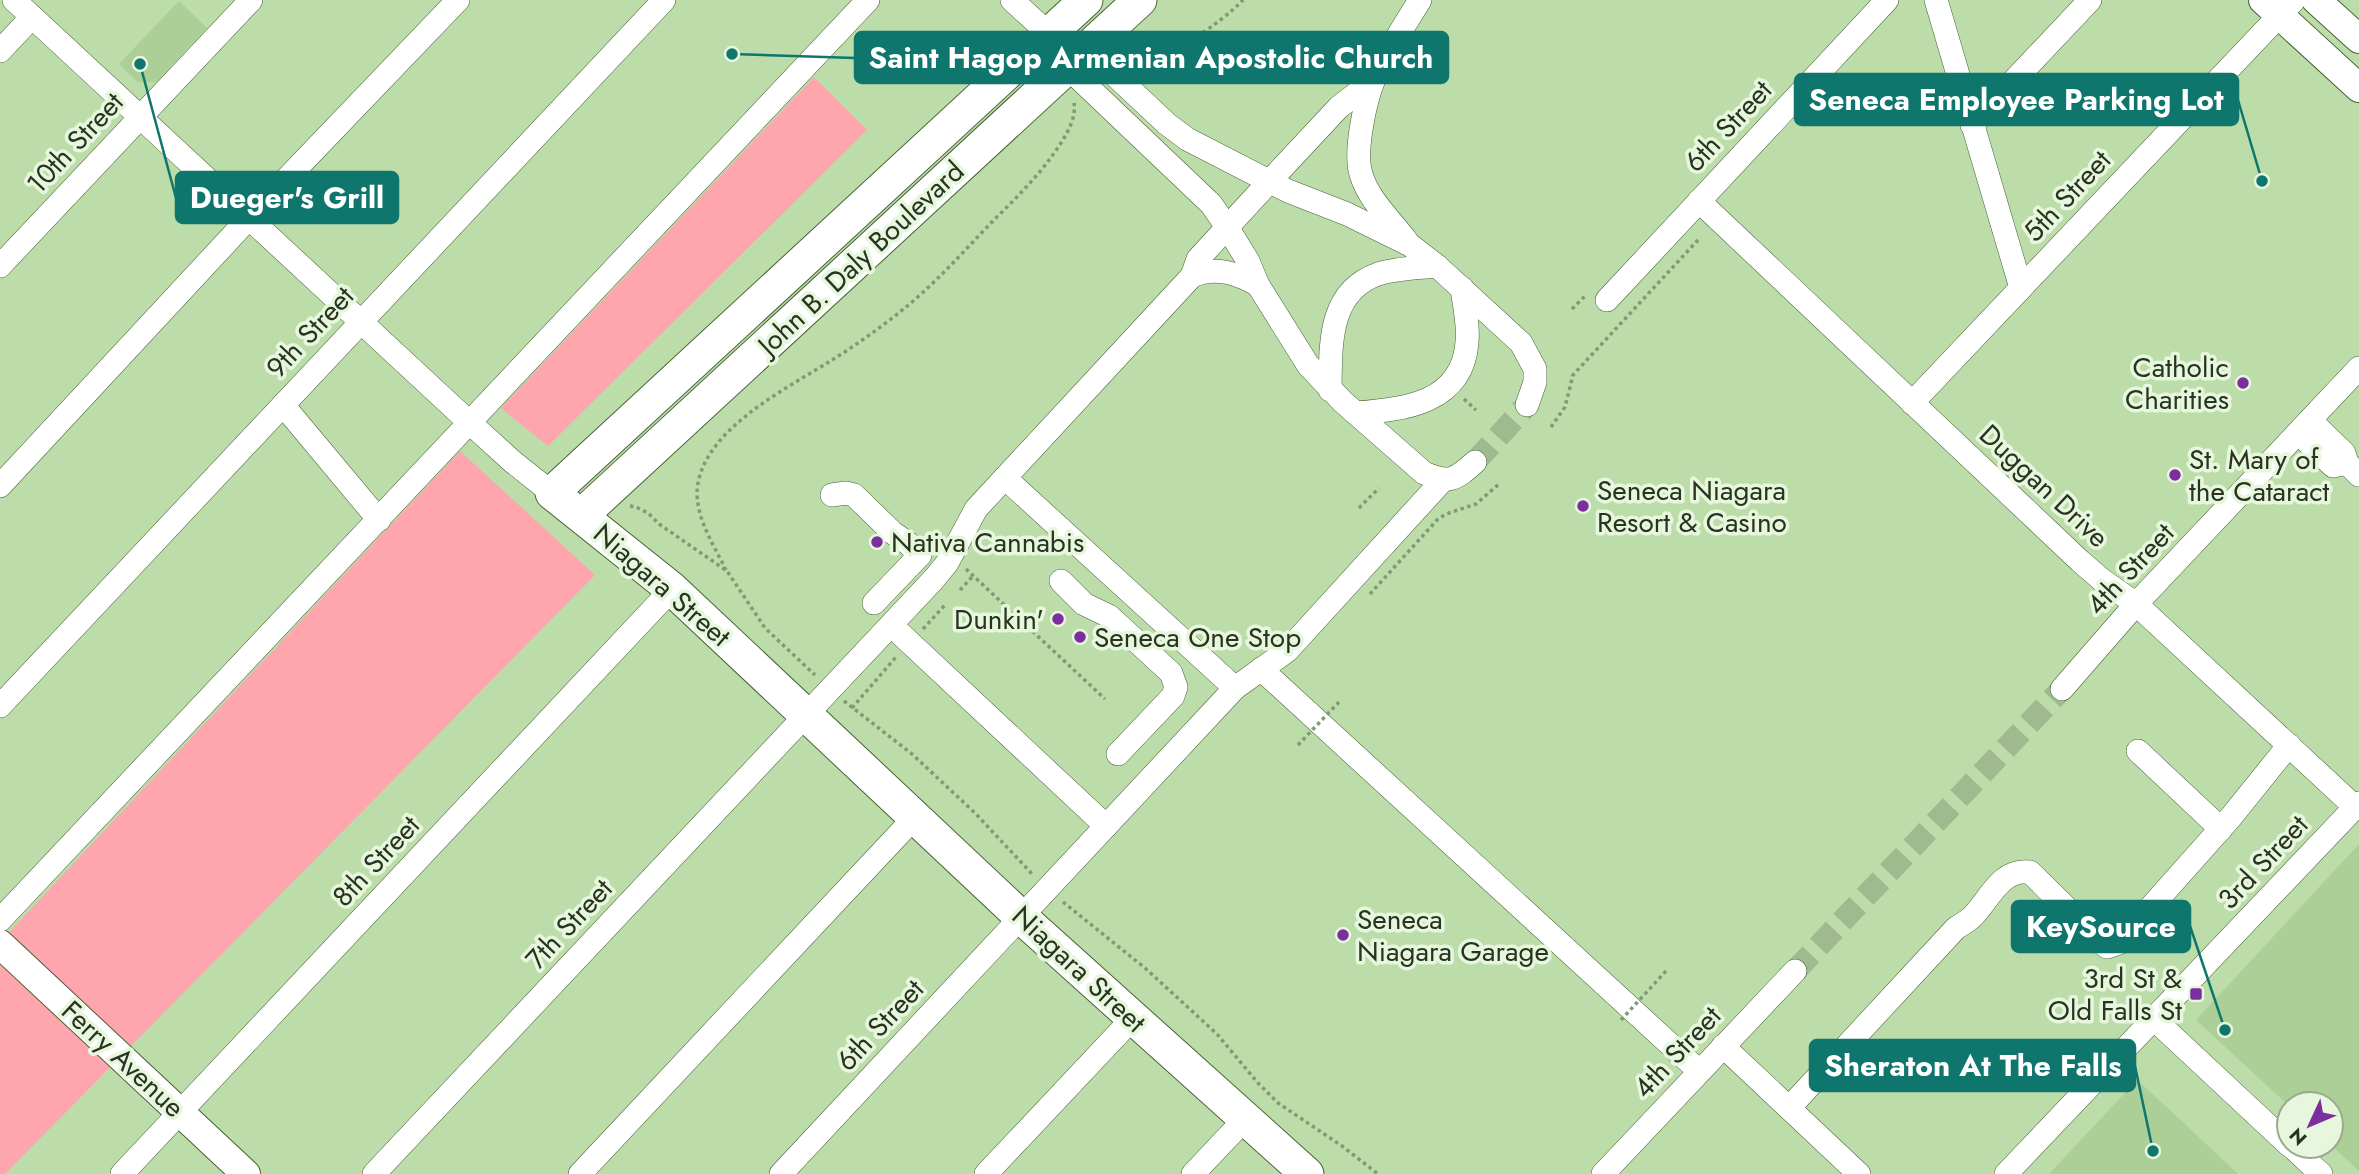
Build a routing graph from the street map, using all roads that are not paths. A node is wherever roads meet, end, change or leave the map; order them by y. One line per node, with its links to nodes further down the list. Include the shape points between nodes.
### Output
1 (14, 0): 15 (street, Niagara Street)
2 (251, 0): 22 (street, 10th Street)
3 (458, 0): 26 (street)
4 (664, 0): 36 (street, 9th Street)
5 (868, 0): 43 (street)
6 (1012, 0): 16 (street)
7 (1086, 0): 16 (highway, John B. Daly Boulevard)
8 (1140, 0): 19 (highway, John B. Daly Boulevard)
9 (1420, 0): 20 (street)
10 (1887, 0): 25 (street, 6th Street)
11 (1936, 0): 23 (street)
12 (2090, 0): 23 (street)
13 (2316, 0): 17 (main road)
14 (2279, 5): 21 (main road); 34 (street, 5th Street)
15 (32, 17): 18 (street); 22 (street, Niagara Street)
16 (1049, 34): 19 (street); 50 (highway, John B. Daly Boulevard)
17 (2359, 39)
18 (0, 51)
19 (1087, 66): 24 (street, via 1186,139); 27 (street); 52 (highway, John B. Daly Boulevard)
20 (1373, 81): 24 (street, 7th Street, via 1339,107); 28 (street, via 1359,137 1361,174 1369,193)
21 (2359, 88)
22 (140, 117): 26 (street, Niagara Street); 29 (street, 10th Street)
23 (1972, 125): 34 (street)
24 (1269, 182): 27 (street, 7th Street); 28 (street)
25 (1699, 201): 35 (street, 6th Street); 39 (street, Duggan Drive)
26 (249, 218): 36 (street, Niagara Street); 49 (street)
27 (1227, 227): 31 (street, 7th Street, via 1198,260); 32 (street)
28 (1410, 245): 30 (street)
29 (0, 266)
30 (1437, 266): 33 (street); 38 (street, via 1376,275 1341,305 1333,325)
31 (1192, 276): 32 (street, via 1221,271); 47 (street, 7th Street)
32 (1258, 285): 38 (street, via 1308,365)
33 (1462, 288): 41 (street, via 1521,343 1530,358 1535,382); 42 (street, via 1468,341 1455,378 1425,402)
34 (2021, 288): 39 (street, 5th Street)
35 (1596, 298)
36 (360, 322): 40 (street, 9th Street); 43 (street, Niagara Street)
37 (2359, 368): 44 (street, 4th Street)
38 (1331, 390): 42 (street)
39 (1912, 403): 57 (street, Duggan Drive, via 2080,561)
40 (283, 405): 53 (street); 62 (street, 9th Street)
41 (1527, 405)
42 (1355, 414): 48 (street, via 1424,473)
43 (470, 424): 50 (street, Niagara Street); 53 (street)
44 (2304, 426): 46 (street, via 2333,466); 57 (street, 4th Street)
45 (1475, 462): 48 (street, 6th Street, via 1453,479)
46 (2353, 469)
47 (1005, 478): 58 (street, 7th Street, via 976,509 947,563); 60 (street)
48 (1442, 481): 59 (street, 6th Street, via 1287,650)
49 (0, 486)
50 (552, 493): 52 (highway, Niagara Street)
51 (832, 495): 56 (street, via 854,495 920,555)
52 (582, 515): 55 (highway, Niagara Street)
53 (379, 520): 72 (street)
54 (1061, 581): 66 (street, via 1084,604 1110,616 1175,680 1173,696)
55 (672, 589): 63 (highway, Niagara Street); 80 (street, 8th Street)
56 (874, 603)
57 (2136, 604): 61 (street, 4th Street); 64 (street, Duggan Drive)
58 (891, 625): 63 (street, 7th Street); 69 (street)
59 (1261, 669): 60 (street, 6th Street); 78 (street)
60 (1235, 688): 69 (street, 6th Street)
61 (2062, 689)
62 (0, 706)
63 (808, 715): 68 (highway, Niagara Street); 86 (street, 7th Street)
64 (2289, 745): 67 (street, Duggan Drive); 70 (street)
65 (2138, 751): 70 (street)
66 (1118, 754)
67 (2357, 805): 76 (street, 3rd Street)
68 (915, 817): 71 (highway, Niagara Street); 87 (street)
69 (1106, 826): 71 (street, 6th Street)
70 (2221, 829): 79 (street, via 2113,946 2102,944 2030,872 2009,875)
71 (1021, 917): 75 (highway, Niagara Street); 88 (street, 6th Street)
72 (0, 919)
73 (0, 944): 80 (main road, Ferry Avenue)
74 (1795, 971): 77 (street, 4th Street)
75 (1132, 1019): 81 (highway, Niagara Street); 89 (street)
76 (2154, 1019): 82 (street); 94 (street, 3rd Street)
77 (1723, 1046): 78 (street, 4th Street); 79 (street)
78 (1699, 1071): 92 (street, 4th Street)
79 (1789, 1108): 93 (street)
80 (181, 1113): 84 (street, 8th Street); 85 (main road, Ferry Avenue)
81 (1244, 1119): 90 (street); 91 (highway, Niagara Street)
82 (2275, 1131)
83 (2306, 1160): 95 (street)
84 (122, 1174)
85 (246, 1174)
86 (374, 1174)
87 (580, 1174)
88 (781, 1174)
89 (986, 1174)
90 (1193, 1174)
91 (1307, 1174)
92 (1603, 1174)
93 (1859, 1174)
94 (2006, 1174)
95 (2321, 1174)

